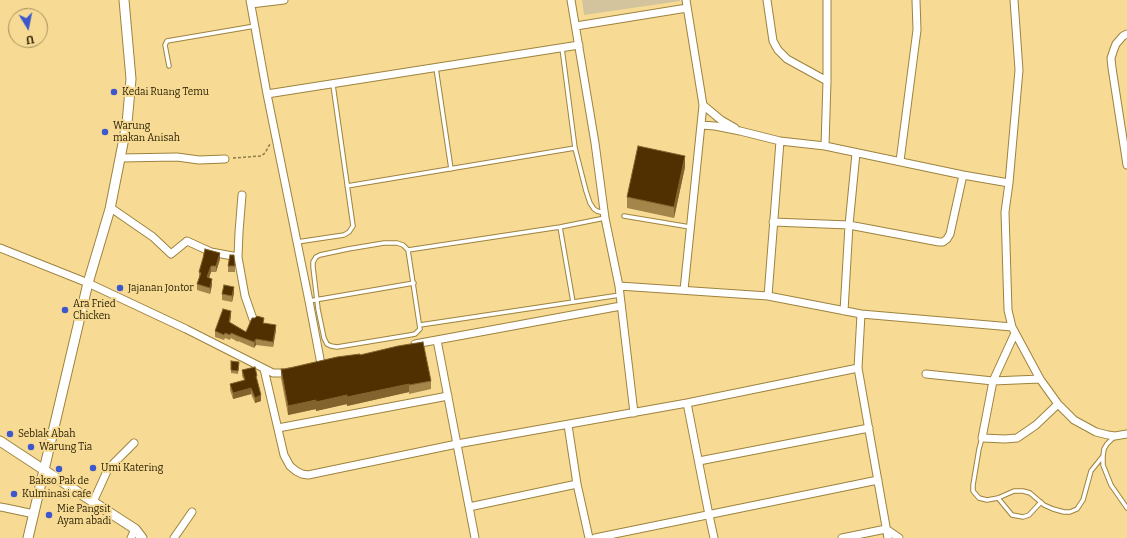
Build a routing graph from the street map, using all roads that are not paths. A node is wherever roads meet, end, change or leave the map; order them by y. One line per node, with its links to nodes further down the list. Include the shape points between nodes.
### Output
1 (124, 0): 28 (street, via 131,79 127,123)
2 (284, 0): 9 (street)
3 (571, 0): 12 (street)
4 (686, 0): 10 (street)
5 (767, 0): 18 (street, via 773,41 778,50 787,59)
6 (827, 0): 18 (street)
7 (916, 0): 30 (street, via 917,30)
8 (1014, 0): 34 (street, via 1019,70)
9 (251, 2): 11 (street)
10 (687, 8): 12 (street); 21 (street)
11 (255, 26): 16 (lane, via 167,40 165,45); 20 (street)
12 (576, 26): 14 (street)
13 (1127, 34): 31 (street, via 1116,44 1111,58)
14 (579, 45): 15 (street); 38 (street)
15 (562, 48): 17 (street); 26 (lane)
16 (169, 66)
17 (436, 68): 19 (street); 32 (lane)
18 (827, 81): 25 (street)
19 (333, 85): 20 (street); 35 (lane)
20 (267, 94): 44 (street)
21 (703, 105): 22 (street); 23 (street)
22 (701, 125): 23 (street); 43 (street)
23 (740, 131): 24 (street)
24 (780, 141): 25 (street); 40 (street)
25 (825, 146): 27 (street)
26 (575, 148): 32 (lane); 38 (lane, via 590,203)
27 (856, 153): 30 (street); 41 (street)
28 (120, 158): 29 (street); 37 (street)
29 (225, 159)
30 (900, 161): 33 (street)
31 (1127, 166)
32 (451, 169): 35 (lane)
33 (963, 175): 34 (street); 41 (street, via 950,234 945,241)
34 (1009, 183): 61 (street, via 1005,212 1008,310)
35 (347, 186): 44 (lane, via 353,226 350,232)
36 (242, 195): 47 (street)
37 (111, 208): 47 (street, via 153,237 170,254 187,241 211,252); 48 (street)
38 (604, 215): 42 (lane); 50 (street)
39 (624, 216): 43 (lane)
40 (773, 222): 41 (street); 53 (street)
41 (849, 225): 57 (street)
42 (560, 227): 46 (lane); 55 (lane)
43 (690, 227): 51 (street)
44 (297, 242): 54 (street)
45 (0, 248): 48 (street)
46 (408, 250): 49 (lane); 54 (lane, via 403,245 390,243 316,257 313,262)
47 (238, 257): 59 (street, via 245,296)
48 (88, 283): 66 (street); 86 (street)
49 (414, 283): 54 (lane); 60 (lane)
50 (620, 286): 51 (street); 52 (street)
51 (684, 290): 53 (street)
52 (620, 295): 55 (lane); 56 (street)
53 (768, 296): 57 (street)
54 (313, 300): 60 (lane, via 324,338 331,346 415,334); 64 (street, via 317,365)
55 (573, 302): 60 (lane)
56 (622, 306): 62 (street); 74 (street)
57 (844, 311): 58 (street)
58 (861, 314): 61 (street); 65 (street)
59 (253, 319)
60 (420, 325)
61 (1014, 330): 69 (street); 70 (street)
62 (437, 340): 63 (street); 71 (street)
63 (406, 346)
64 (329, 363)
65 (858, 368): 72 (street); 77 (street)
66 (264, 369): 67 (street, via 273,373); 76 (street)
67 (298, 370)
68 (926, 374): 70 (street)
69 (1040, 379): 70 (street); 73 (street)
70 (993, 381): 80 (street)
71 (448, 396): 76 (street); 83 (street)
72 (687, 403): 74 (street); 85 (street)
73 (1058, 404): 79 (street, via 1074,420 1096,432); 80 (street, via 1036,425 1017,438)
74 (634, 413): 75 (street)
75 (568, 425): 83 (street); 88 (street)
76 (278, 428): 83 (street, via 284,455 290,466 296,472 308,475)
77 (869, 428): 85 (street); 87 (street)
78 (1127, 434): 79 (street)
79 (1115, 436): 84 (lane, via 1104,449)
80 (982, 438): 89 (lane, via 973,492 979,498 987,500)
81 (0, 441): 86 (street)
82 (134, 443): 90 (street, via 108,469)
83 (457, 444): 93 (street)
84 (1103, 456): 91 (lane, via 1091,471 1083,500 1077,509 1064,512); 94 (lane, via 1103,465 1111,485)
85 (699, 461): 97 (street)
86 (44, 470): 90 (street); 96 (street)
87 (878, 480): 97 (street); 99 (street)
88 (577, 484): 93 (street); 105 (street)
89 (998, 498): 91 (lane, via 1014,491 1023,491); 91 (lane, via 1012,515 1017,517 1029,515)
90 (93, 502): 98 (street)
91 (1041, 502)
92 (0, 507): 96 (street)
93 (469, 507): 104 (street)
94 (1127, 508)
95 (192, 512): 103 (street)
96 (34, 514): 100 (street)
97 (709, 515): 106 (street); 107 (street)
98 (135, 529): 101 (street); 102 (street)
99 (886, 529): 108 (street); 109 (street); 110 (street)
100 (28, 538)
101 (131, 538)
102 (142, 538)
103 (174, 538)
104 (475, 538)
105 (589, 538)
106 (595, 538)
107 (714, 538)
108 (842, 538)
109 (888, 538)
110 (899, 538)

